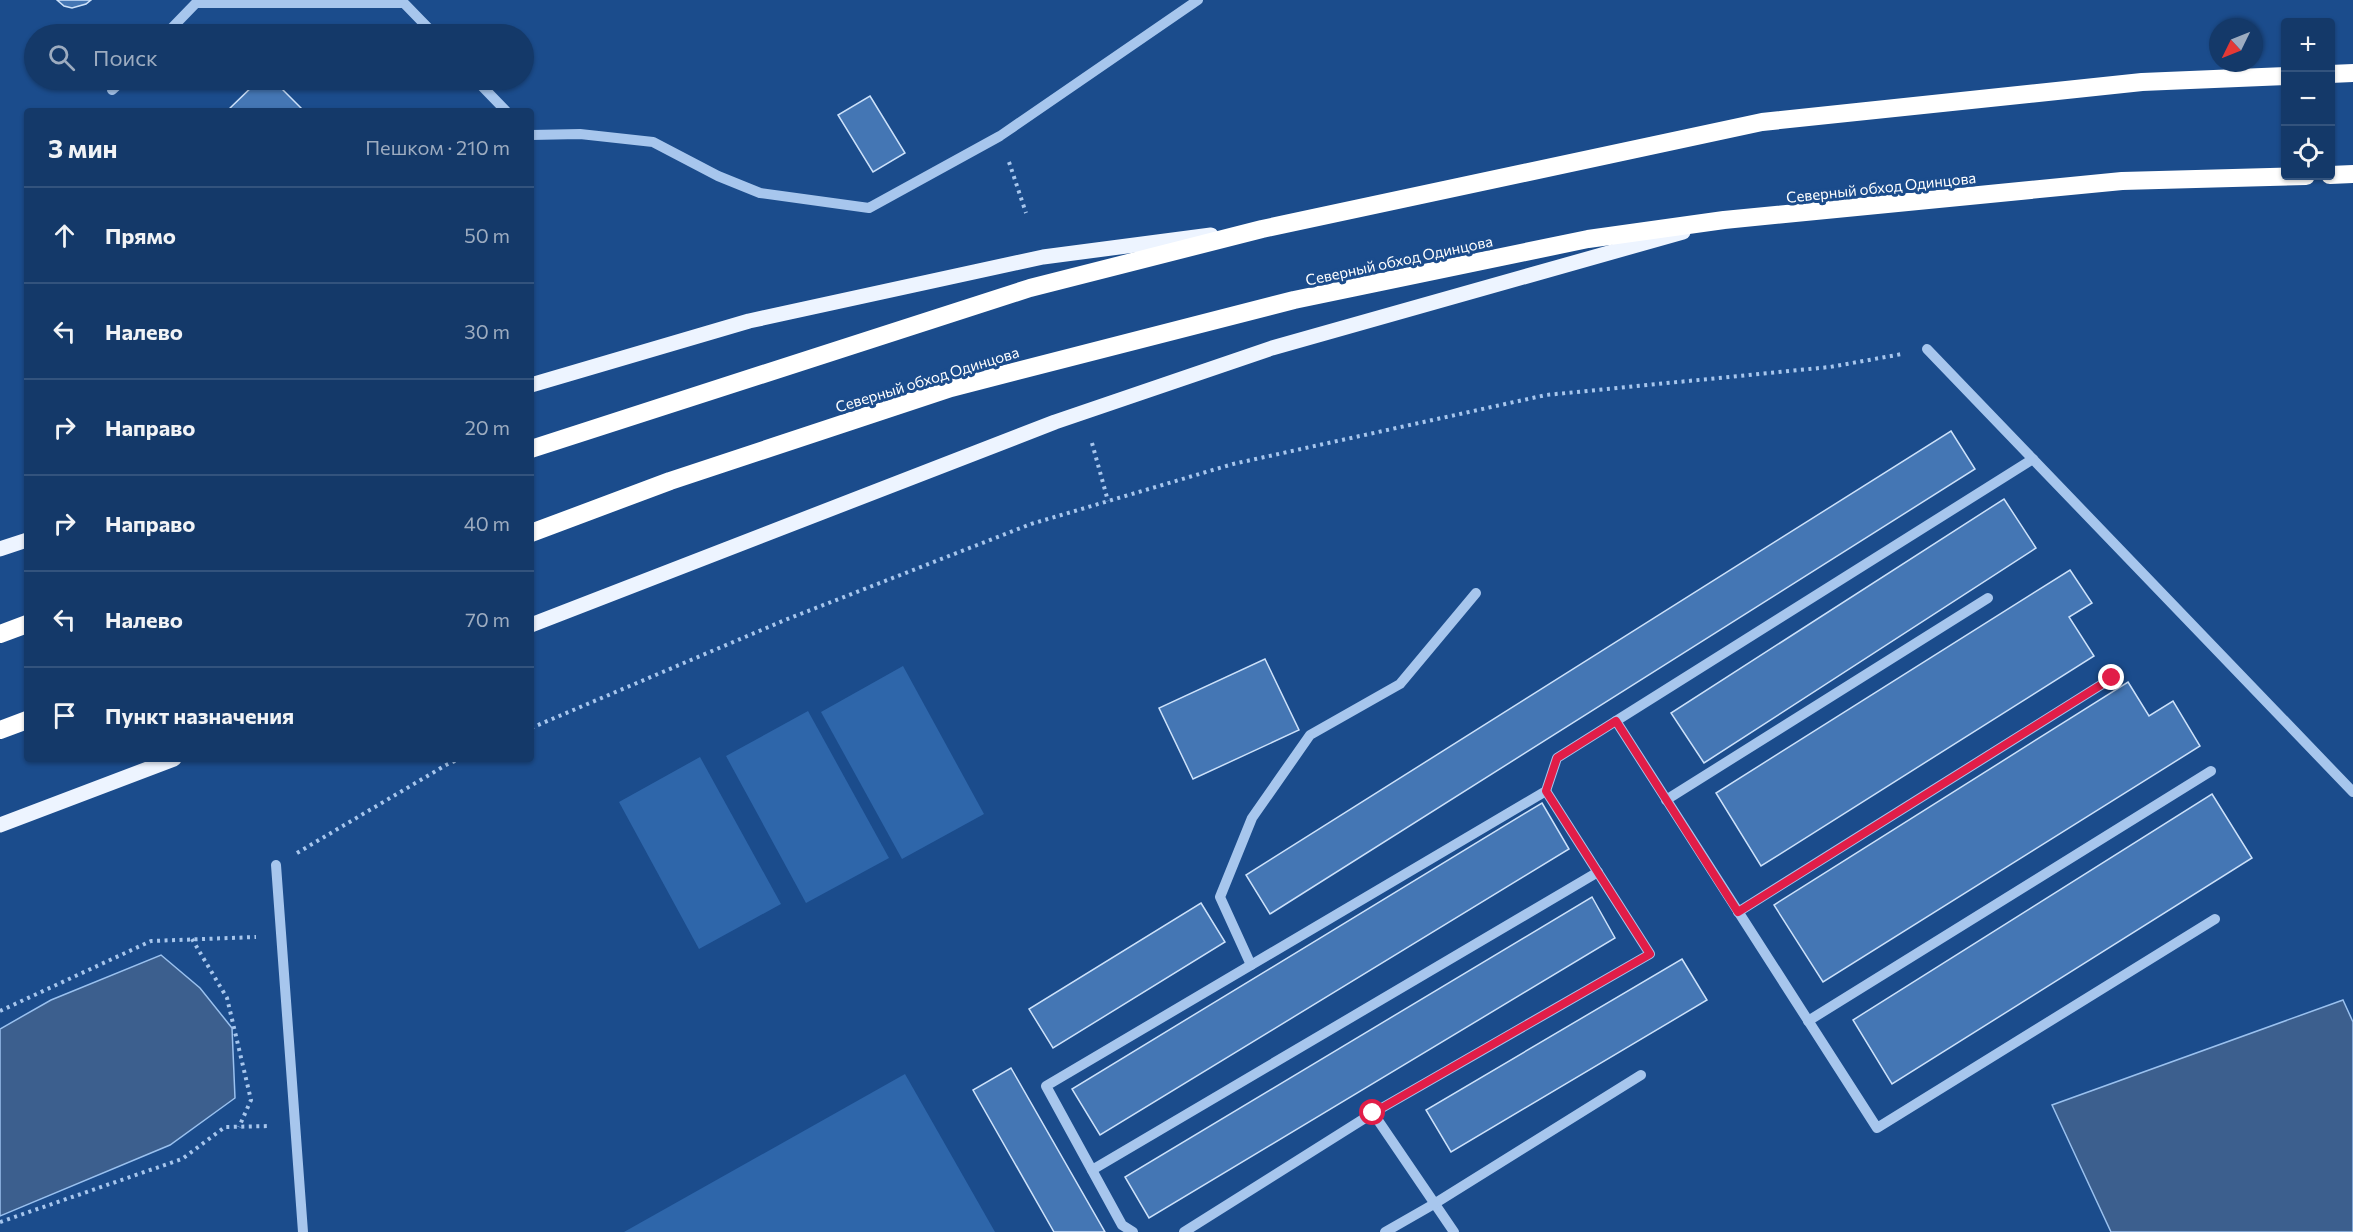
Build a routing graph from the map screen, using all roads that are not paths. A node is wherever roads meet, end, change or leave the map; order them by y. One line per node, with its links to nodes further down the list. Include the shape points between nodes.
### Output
1 (1198, 0): 11 (lane, via 1000,136 869,208 759,193 653,142 580,134)
2 (195, 1): 3 (lane); 4 (lane)
3 (402, 1): 5 (lane)
4 (175, 24)
5 (424, 24)
6 (2353, 73): 7 (highway)
7 (2335, 74)
8 (2281, 76): 16 (highway, via 2142,82 1762,122)
9 (486, 90): 10 (lane)
10 (503, 108)
11 (534, 135)
12 (2353, 174): 13 (highway)
13 (2335, 175)
14 (2281, 177): 15 (highway, Северный обход Одинцова, via 2122,181)
15 (1724, 220): 21 (highway, Северный обход Одинцова, via 1588,238 1294,300 1082,353 951,388 670,481); 26 (main road, via 1250,355 1055,422)
16 (1262, 229): 18 (main road, via 1032,259 749,321); 19 (highway, via 1030,288)
17 (1927, 349): 20 (lane)
18 (534, 384)
19 (534, 448)
20 (2033, 459): 31 (lane); 36 (lane)
21 (534, 532)
22 (24, 541): 23 (main road)
23 (0, 549)
24 (1476, 593): 43 (lane, via 1400,684 1310,735 1252,818 1220,897)
25 (1988, 598): 37 (lane)
26 (534, 624)
27 (24, 625): 28 (highway)
28 (0, 634)
29 (2112, 678): 41 (lane)
30 (24, 721): 32 (highway)
31 (1616, 721): 35 (lane, via 1557,758); 37 (lane)
32 (0, 730)
33 (166, 762): 38 (main road)
34 (2211, 771): 44 (lane)
35 (1546, 791): 40 (lane); 43 (lane)
36 (2353, 792)
37 (1666, 800): 41 (lane)
38 (0, 825)
39 (276, 865): 49 (lane)
40 (1598, 872): 46 (lane, via 1650,954); 47 (lane)
41 (1738, 912): 44 (lane)
42 (2215, 919): 44 (lane, via 1877,1128)
43 (1251, 965): 47 (lane, via 1046,1086)
44 (1808, 1021)
45 (1641, 1075): 48 (lane)
46 (1373, 1113): 48 (lane); 51 (lane)
47 (1092, 1170): 50 (lane, via 1122,1225)
48 (1434, 1204): 52 (lane); 53 (lane)
49 (303, 1232)
50 (1133, 1232)
51 (1184, 1232)
52 (1384, 1232)
53 (1454, 1232)

